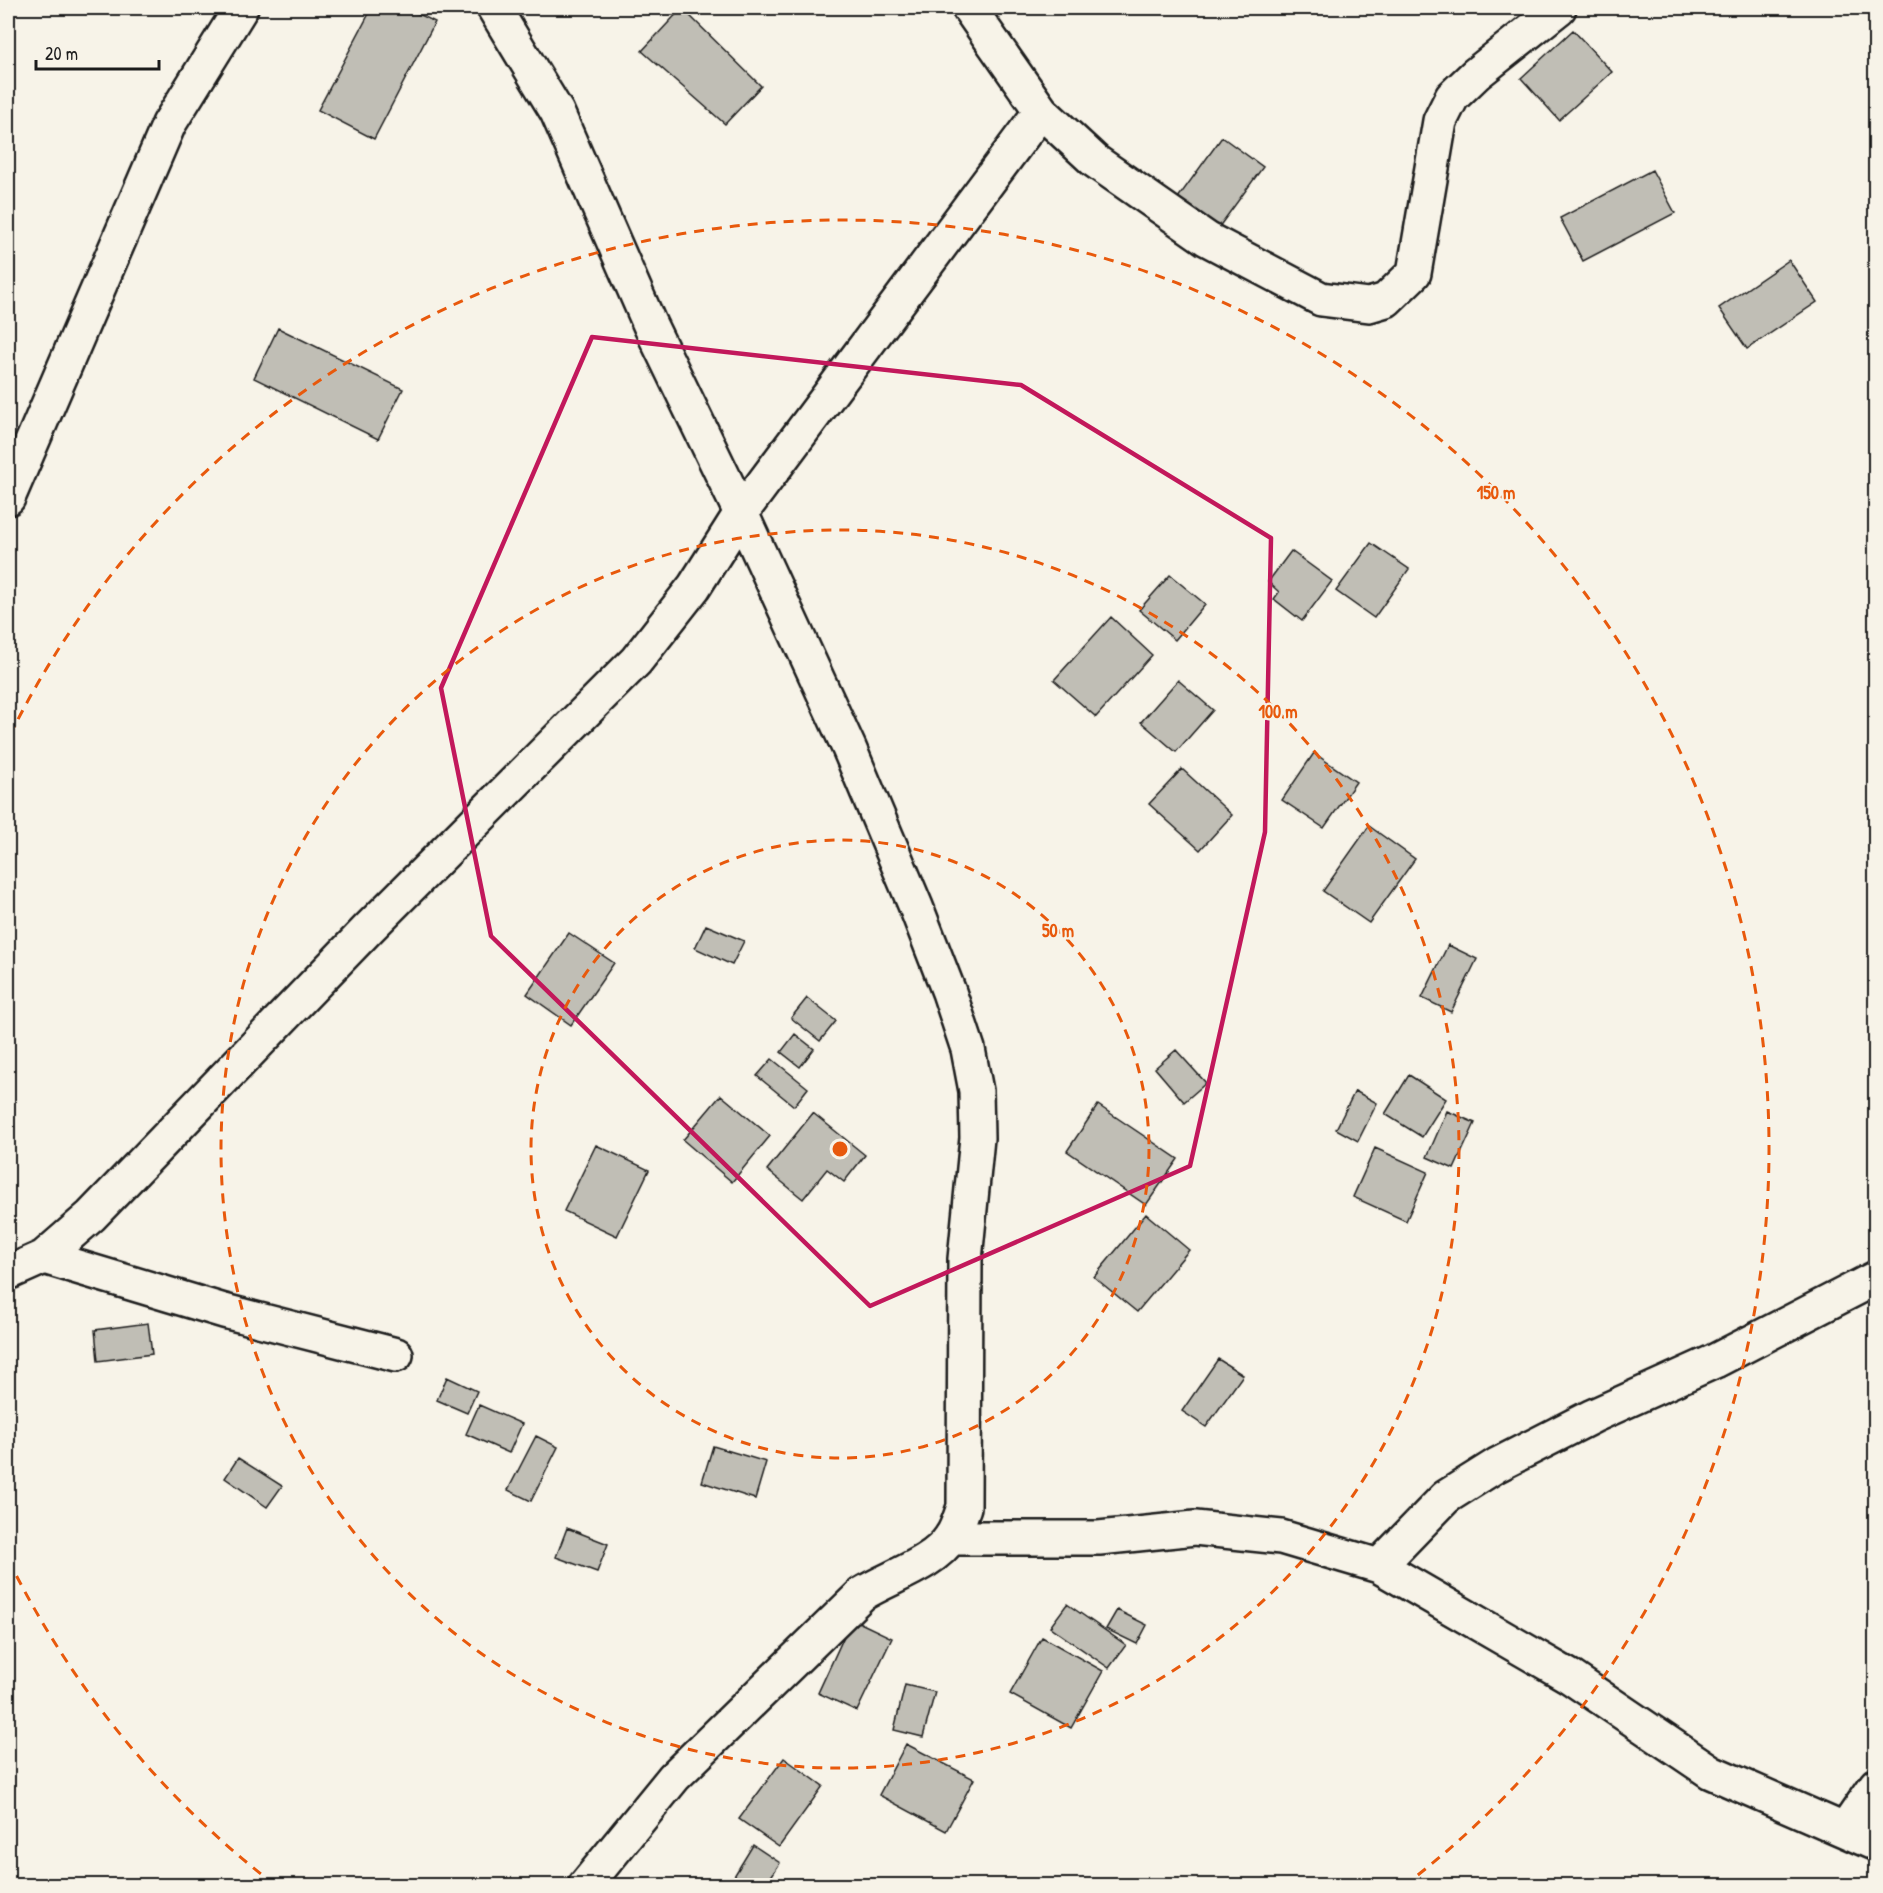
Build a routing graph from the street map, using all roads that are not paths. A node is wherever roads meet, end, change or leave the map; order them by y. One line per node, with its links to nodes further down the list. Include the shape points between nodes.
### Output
1 (241, 8): 6 (street, via 169,124)
2 (494, 8): 7 (street, via 557,112 650,325)
3 (969, 8): 5 (street)
4 (1559, 8): 5 (street, via 1452,97 1440,121 1414,273 1386,300 1369,305 1321,299 1207,239 1095,161)
5 (1041, 111): 7 (street)
6 (8, 498)
7 (741, 513): 8 (street, via 694,587 636,661 369,928 91,1216); 12 (street, via 849,748 924,928 968,1049 976,1091 977,1138 965,1259 964,1508)
8 (44, 1257): 9 (street); 11 (street, via 224,1311)
9 (8, 1273)
10 (1875, 1278): 13 (street, via 1715,1361 1497,1465 1446,1497)
11 (396, 1355)
12 (951, 1538): 13 (street, via 1099,1538 1195,1528 1281,1537); 17 (street, via 922,1564 885,1579 862,1594 674,1777)
13 (1379, 1566): 15 (street, via 1569,1676 1711,1772)
14 (1875, 1785): 15 (street)
15 (1845, 1830): 16 (street)
16 (1875, 1845)
17 (585, 1886)

